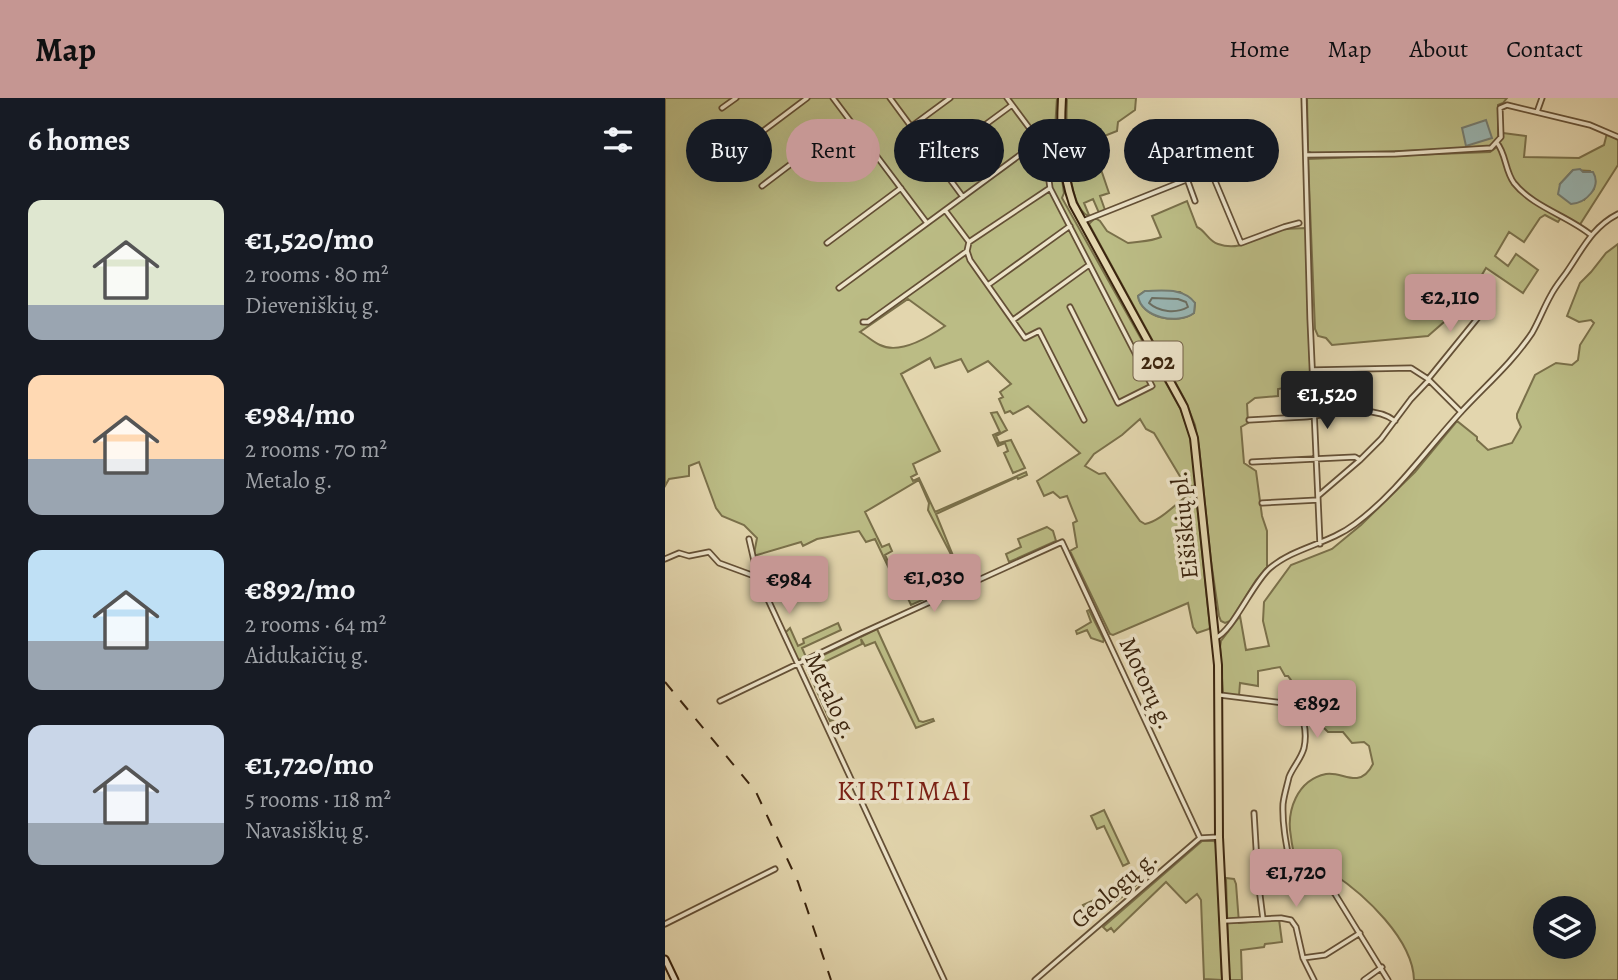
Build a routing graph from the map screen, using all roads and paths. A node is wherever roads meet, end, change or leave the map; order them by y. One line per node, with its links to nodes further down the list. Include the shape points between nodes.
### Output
1 (736, 98): 11 (street)
2 (807, 98): 19 (street)
3 (833, 98): 13 (street)
4 (890, 98): 14 (street)
5 (950, 98): 15 (street)
6 (1007, 98): 10 (street)
7 (1062, 98): 18 (main road, Eišiškių pl. / 202)
8 (1304, 98): 22 (street)
9 (1542, 98): 12 (street)
10 (1012, 105): 16 (street); 17 (street)
11 (722, 108)
12 (1537, 112): 20 (street); 21 (street, via 1501,107)
13 (848, 119)
14 (905, 119)
15 (922, 119)
16 (993, 119)
17 (1022, 119)
18 (1062, 119)
19 (772, 124)
20 (1618, 137)
21 (1498, 142): 22 (street, via 1488,149); 43 (street, via 1506,168 1523,192)
22 (1306, 155): 54 (street)
23 (1018, 156): 35 (street)
24 (880, 161): 33 (street)
25 (786, 168): 32 (street)
26 (952, 182): 35 (street)
27 (1049, 182): 34 (street)
28 (1068, 182): 39 (main road, Eišiškių pl. / 202)
29 (1180, 182): 39 (street)
30 (1188, 182): 36 (street)
31 (1215, 182): 41 (street, via 1241,243)
32 (762, 186)
33 (901, 188): 40 (street); 45 (street)
34 (1050, 188): 42 (street); 44 (street)
35 (963, 197): 37 (street)
36 (1195, 201)
37 (945, 210): 40 (street); 44 (street)
38 (1618, 214): 43 (street)
39 (1081, 222): 70 (main road, Eišiškių pl. / 202, via 1190,421)
40 (927, 223): 49 (street)
41 (1299, 223)
42 (1070, 226): 47 (street); 48 (street)
43 (1591, 235): 56 (street, via 1521,348)
44 (969, 242): 46 (street)
45 (827, 243)
46 (967, 251): 48 (street); 53 (street)
47 (1089, 265): 51 (street, via 1152,386 1118,403); 52 (street)
48 (988, 285): 52 (street)
49 (839, 289)
50 (1489, 304): 55 (street)
51 (1070, 307)
52 (1013, 320): 59 (street, via 1025,338 1039,331)
53 (863, 322)
54 (1313, 370): 55 (street, via 1405,367); 57 (street)
55 (1429, 380): 56 (street); 60 (street)
56 (1461, 412): 67 (street, via 1388,496 1354,525)
57 (1314, 416): 58 (street); 60 (street, via 1384,414); 61 (street)
58 (1249, 420)
59 (1084, 421)
60 (1395, 421): 62 (street)
61 (1317, 460): 62 (street); 63 (street); 64 (street)
62 (1360, 460): 64 (street)
63 (1252, 462)
64 (1318, 498): 65 (street); 67 (street)
65 (1262, 503)
66 (749, 539): 69 (street, Metalo g.)
67 (1320, 544): 70 (street, via 1285,557 1267,570 1227,630)
68 (665, 559): 69 (street, via 679,553 709,552 719,563)
69 (758, 578): 71 (street, Metalo g.)
70 (1215, 638): 72 (main road, Eišiškių pl. / 202)
71 (797, 664): 73 (street); 76 (street, Motorų g., via 1062,542); 88 (street, Metalo g.)
72 (1218, 695): 75 (main road, Eišiškių pl. / 202); 78 (street, via 1291,704 1303,719 1304,748 1289,777 1283,804)
73 (720, 701)
74 (1254, 813): 79 (street)
75 (1219, 837): 76 (street); 81 (main road, Eišiškių pl. / 202)
76 (1200, 838): 89 (street, Geologų g.)
77 (775, 869): 82 (street)
78 (1291, 869): 79 (street); 83 (street, via 1314,874 1328,885)
79 (1258, 880): 80 (street)
80 (1263, 919): 81 (street); 85 (street, via 1292,921)
81 (1224, 922): 90 (main road, Eišiškių pl. / 202)
82 (665, 924)
83 (1360, 933): 85 (street, via 1325,955); 86 (street)
84 (665, 958): 87 (street)
85 (1303, 958): 91 (street)
86 (1383, 967): 92 (street); 93 (street)
87 (675, 980)
88 (944, 980)
89 (1035, 980)
90 (1226, 980)
91 (1314, 980)
92 (1364, 980)
93 (1388, 980)

